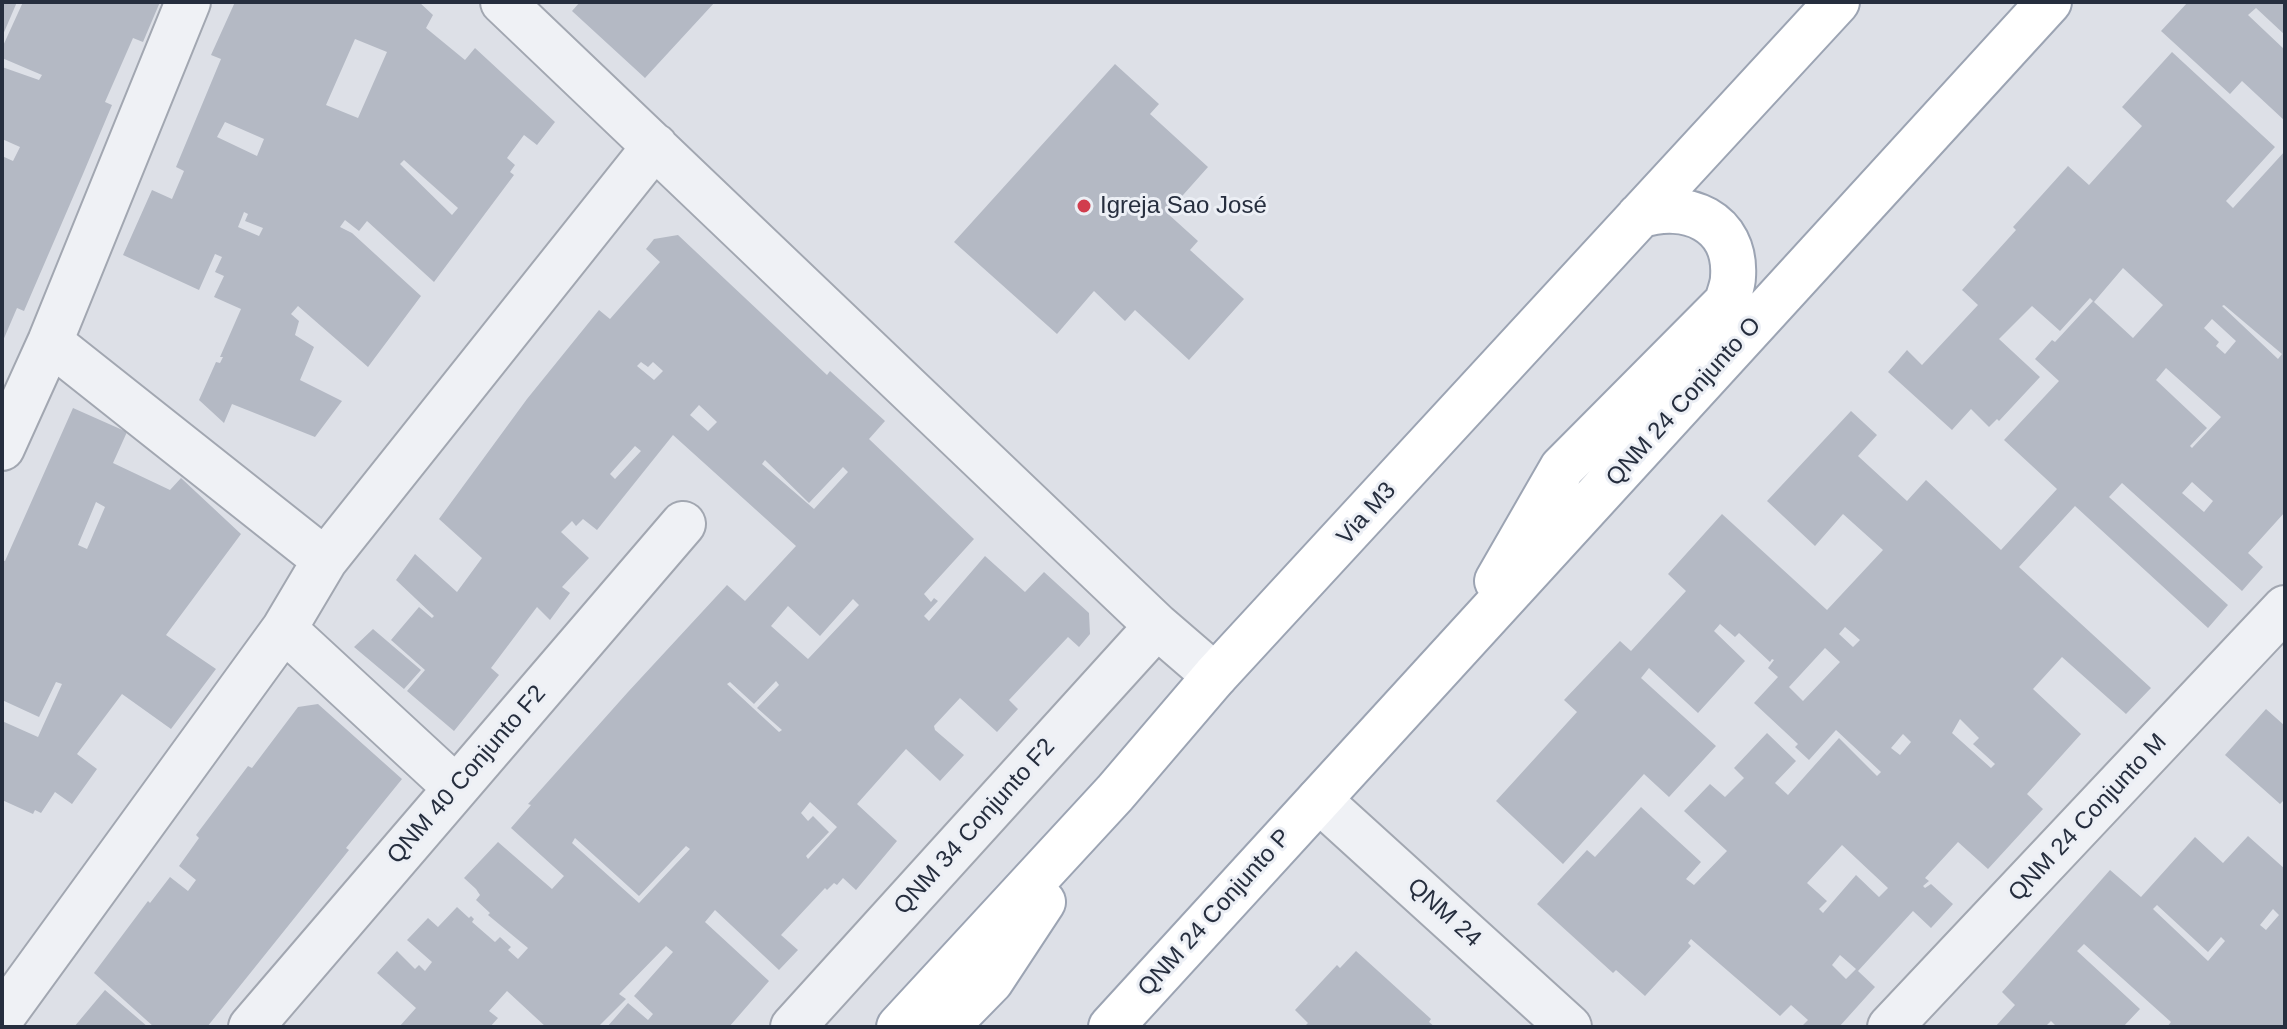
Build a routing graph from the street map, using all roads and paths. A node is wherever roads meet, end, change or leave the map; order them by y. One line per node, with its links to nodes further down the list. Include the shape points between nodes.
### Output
1 (188, 2): 7 (street)
2 (503, 2): 5 (street)
3 (1837, 2): 6 (main road, Via M3)
4 (2049, 2): 14 (main road, QNM 24 Conjunto O)
5 (655, 146): 10 (street); 12 (street)
6 (1639, 216): 14 (main road, via 1680,210 1711,223 1732,258 1727,302 1562,468); 15 (main road, Via M3)
7 (50, 342): 8 (street); 10 (street)
8 (2, 448)
9 (683, 524): 16 (street, QNM 40 Conjunto F2)
10 (325, 560): 13 (street)
11 (2285, 608): 26 (street, QNM 24 Conjunto M)
12 (1157, 626): 15 (street); 21 (street, QNM 34 Conjunto F2)
13 (284, 629): 16 (street); 19 (street)
14 (1453, 655): 18 (main road, QNM 24 Conjunto O)
15 (1215, 676): 17 (main road, Via M3)
16 (456, 788): 20 (street, QNM 40 Conjunto F2)
17 (1115, 793): 22 (main road, Via M3); 23 (main road, via 991,981)
18 (1319, 800): 24 (main road, QNM 24 Conjunto P); 25 (street, QNM 24)
19 (2, 1017)
20 (251, 1027)
21 (793, 1027)
22 (899, 1027)
23 (946, 1027)
24 (1111, 1027)
25 (1569, 1027)
26 (1890, 1027)

